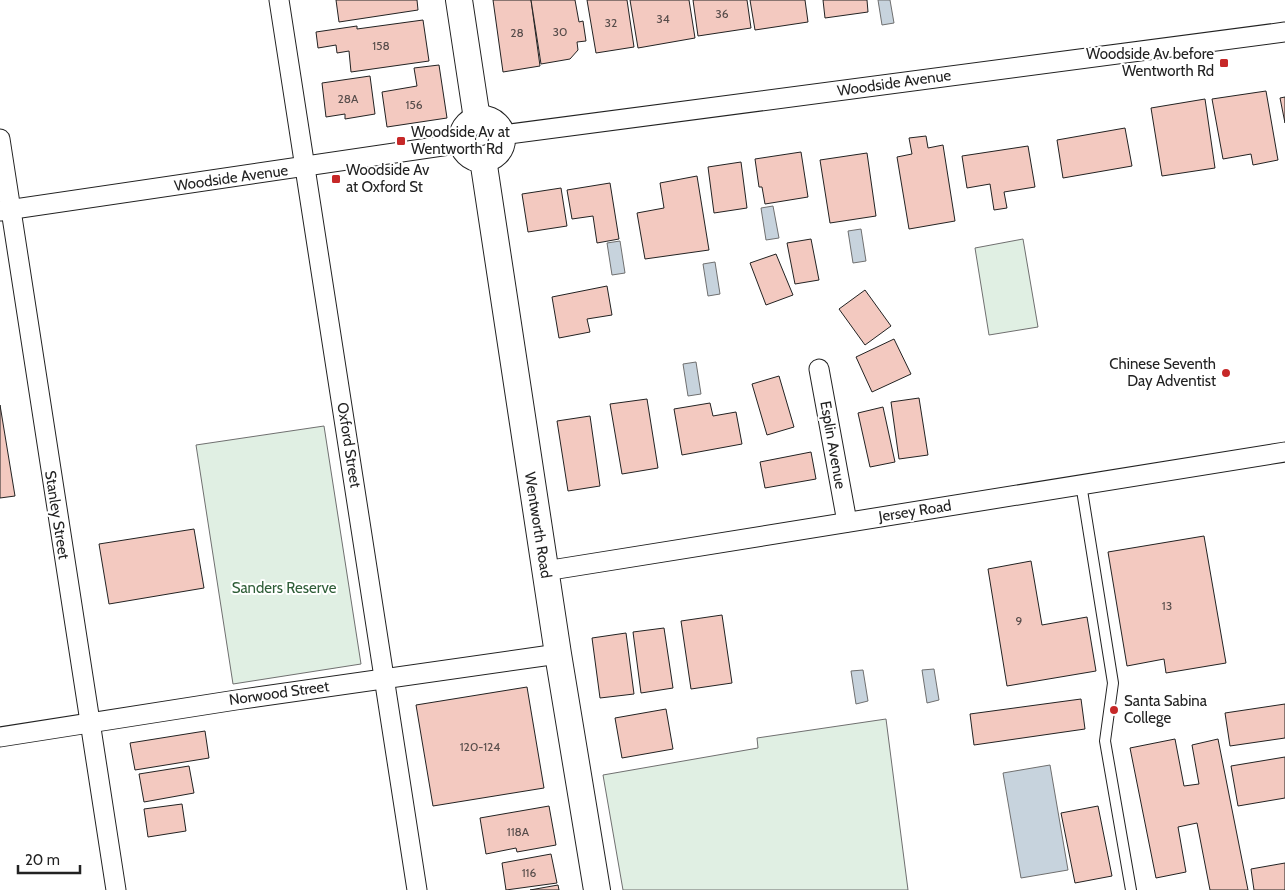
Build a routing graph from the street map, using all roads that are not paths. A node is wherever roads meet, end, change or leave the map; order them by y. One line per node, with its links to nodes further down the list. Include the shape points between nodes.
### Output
1 (279, 0): 9 (street, Oxford Street)
2 (459, 0): 4 (street)
3 (1285, 32): 5 (street, Woodside Avenue)
4 (477, 119): 5 (street, via 490,120); 7 (street, via 464,130)
5 (502, 135): 8 (street, via 500,148 490,158)
6 (0, 139): 10 (street, Stanley Street)
7 (462, 141): 8 (street, via 466,152); 9 (street, Woodside Avenue)
8 (483, 159): 15 (street, Wentworth Road)
9 (304, 168): 10 (street, Woodside Avenue); 17 (street, Oxford Street)
10 (6, 210): 18 (street, Stanley Street)
11 (820, 369): 14 (street, Esplin Avenue)
12 (1285, 452): 13 (street, Jersey Road)
13 (1081, 484): 14 (street, Jersey Road); 23 (lane, via 1113,683 1105,741)
14 (847, 522): 15 (street, Jersey Road)
15 (546, 571): 16 (street, Wentworth Road)
16 (558, 654): 17 (street, Norwood Street); 22 (street, Wentworth Road)
17 (384, 678): 18 (street, Norwood Street); 21 (street, Oxford Street)
18 (89, 724): 19 (street, Norwood Street); 20 (street, Stanley Street)
19 (0, 737)
20 (116, 890)
21 (417, 890)
22 (597, 890)
23 (1130, 890)

